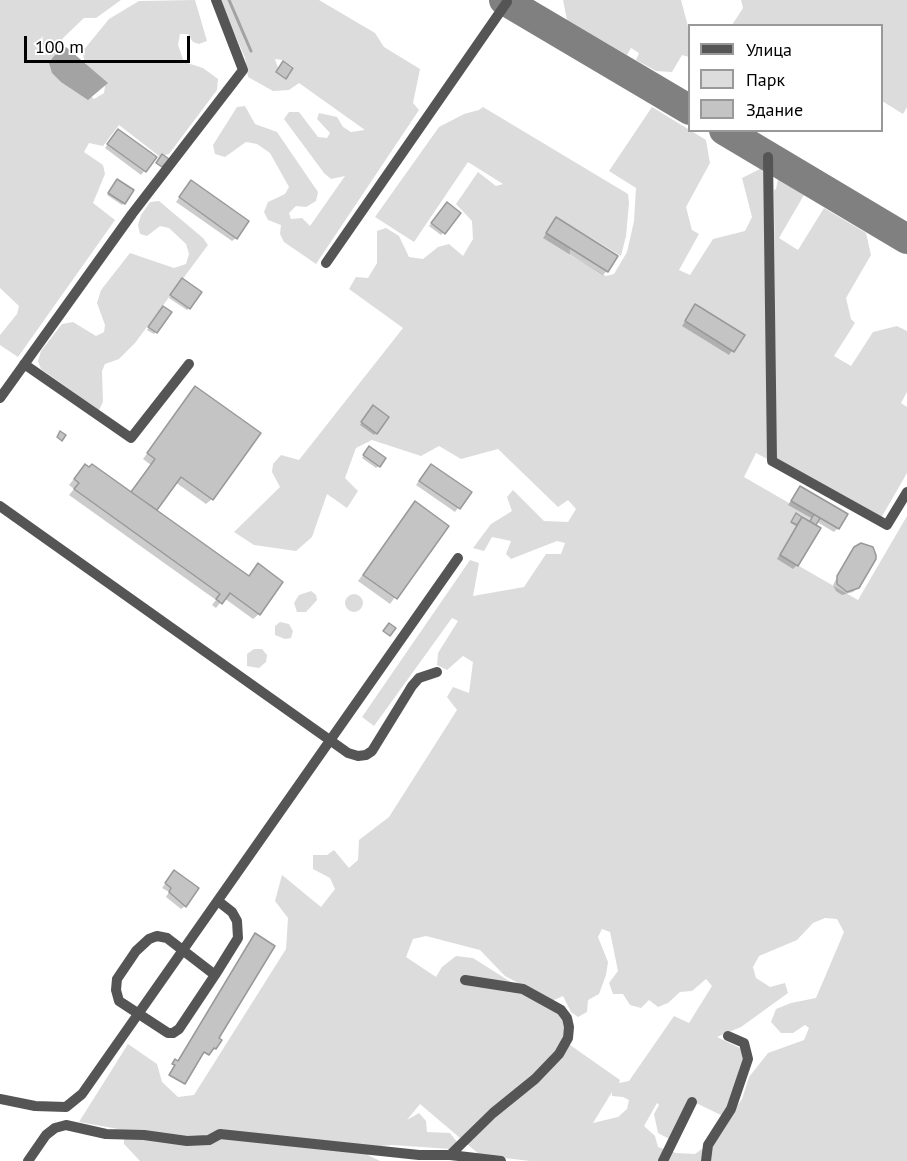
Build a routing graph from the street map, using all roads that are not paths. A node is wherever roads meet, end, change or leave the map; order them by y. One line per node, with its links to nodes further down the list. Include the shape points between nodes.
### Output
1 (216, 0): 5 (lane, via 243,70 132,213)
2 (507, 2): 4 (lane)
3 (768, 157): 8 (lane, via 772,461 887,525)
4 (326, 263)
5 (24, 364): 6 (lane, via 131,438); 7 (lane)
6 (189, 364)
7 (0, 398)
8 (907, 492)
9 (0, 506): 12 (lane)
10 (458, 558): 12 (lane)
11 (437, 672): 12 (lane, via 419,678 412,686 366,755 348,753)
12 (331, 741): 13 (lane)
13 (218, 901): 14 (lane); 15 (lane, via 232,912 239,931)
14 (184, 950): 15 (lane); 17 (lane); 17 (lane, via 157,936 135,951 117,980 116,990 119,1001)
15 (214, 975): 17 (lane, via 173,1033)
16 (465, 980): 21 (lane, via 524,989 561,1010 569,1028 559,1054)
17 (139, 1014): 19 (lane, via 82,1094 66,1107)
18 (728, 1036): 25 (lane, via 744,1043 748,1059 731,1109 708,1144)
19 (0, 1099)
20 (692, 1102): 24 (lane)
21 (450, 1155): 22 (lane, via 220,1134 209,1140 187,1141 106,1134 66,1125 46,1135); 23 (lane)
22 (28, 1161)
23 (501, 1161)
24 (663, 1161)
25 (706, 1161)

